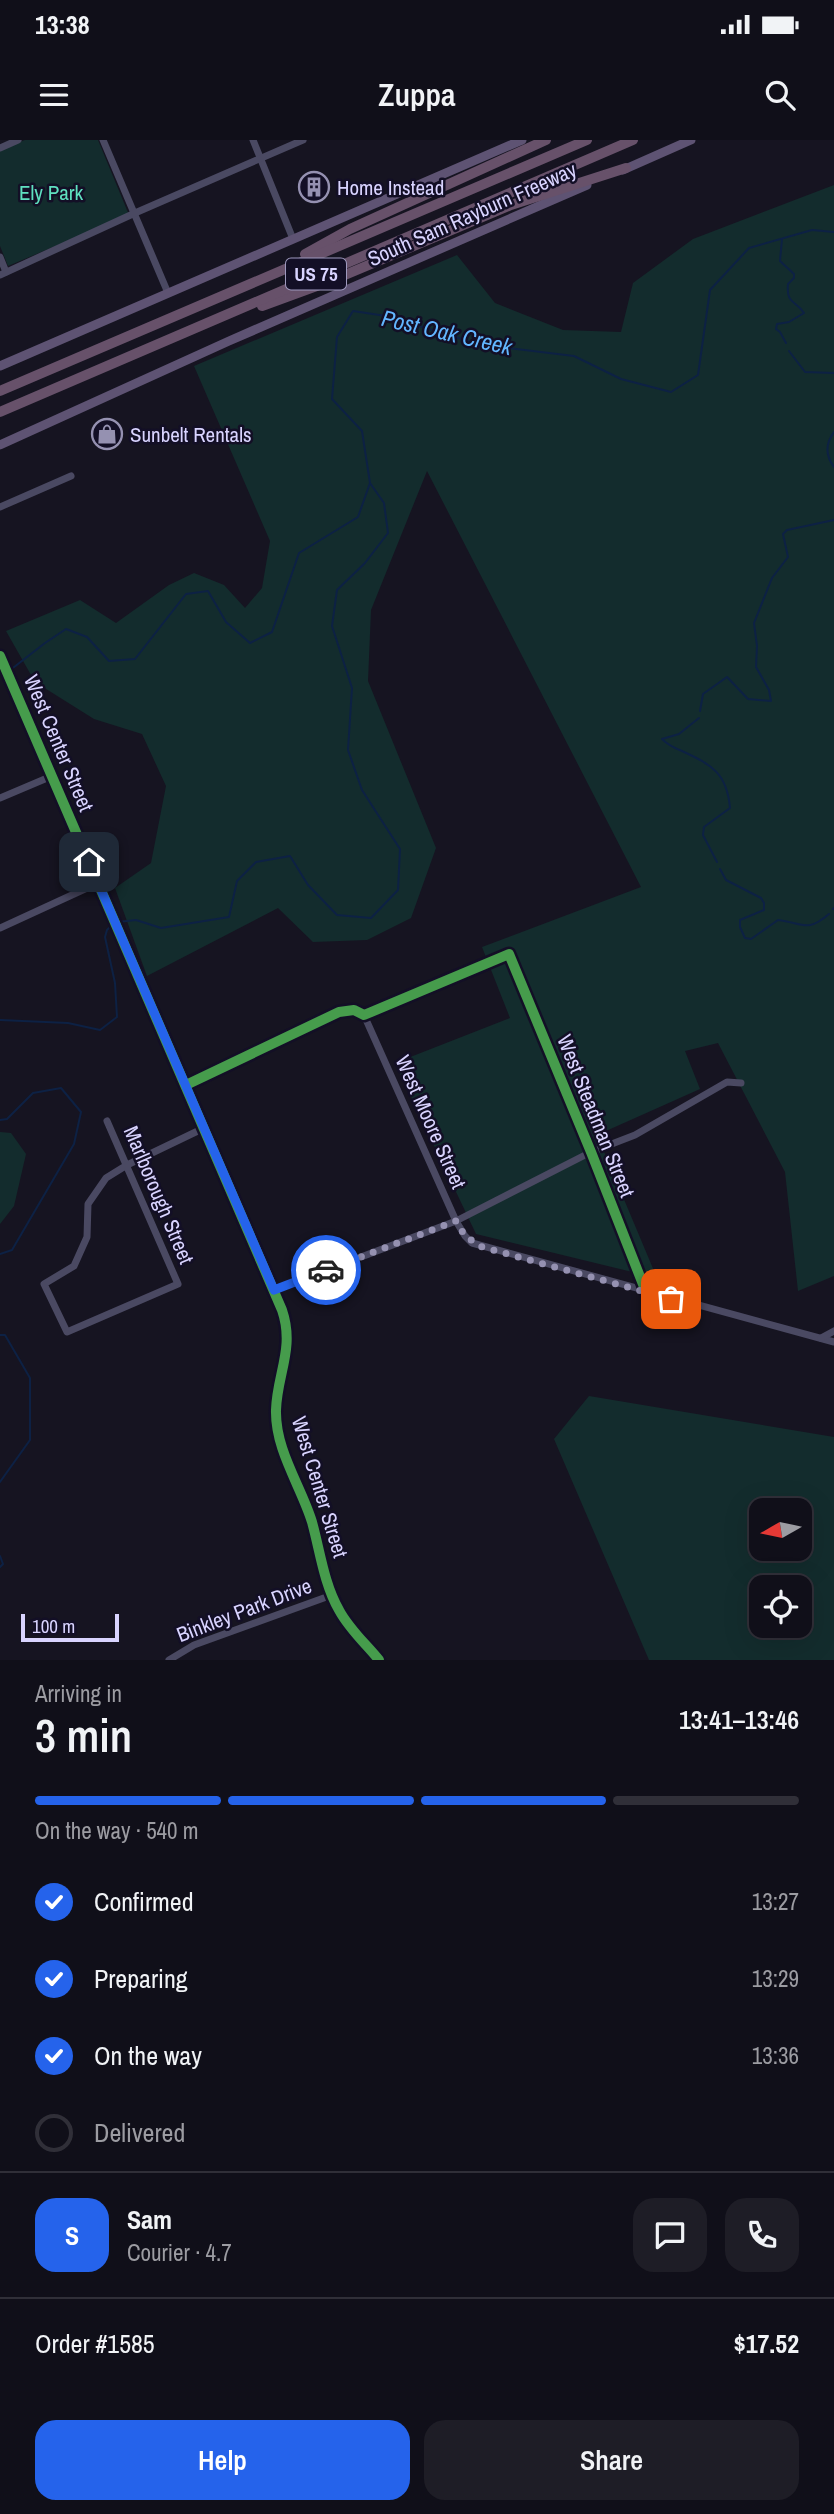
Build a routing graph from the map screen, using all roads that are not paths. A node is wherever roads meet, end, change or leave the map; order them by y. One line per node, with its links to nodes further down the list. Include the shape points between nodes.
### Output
1 (18, 140): 10 (street)
2 (103, 140): 13 (street)
3 (253, 140): 11 (street)
4 (303, 140): 11 (street)
5 (522, 140): 14 (main road)
6 (546, 140): 17 (highway, via 350,229)
7 (587, 140): 17 (highway, South Sam Rayburn Freeway / US 75)
8 (633, 140): 19 (highway, South Sam Rayburn Freeway / US 75)
9 (691, 140): 12 (main road, South Sam Rayburn Freeway)
10 (0, 148)
11 (261, 158): 13 (street); 14 (street)
12 (626, 168): 19 (highway, via 511,205 333,280); 23 (main road, South Sam Rayburn Freeway)
13 (135, 213): 16 (street); 18 (street)
14 (293, 239): 18 (main road)
15 (0, 257): 16 (street)
16 (3, 274)
17 (245, 286): 21 (highway, South Sam Rayburn Freeway / US 75)
18 (168, 293): 20 (main road)
19 (193, 330): 22 (highway, South Sam Rayburn Freeway / US 75)
20 (0, 366)
21 (0, 391)
22 (0, 412)
23 (0, 445)
24 (71, 476): 25 (street)
25 (0, 507)
26 (1, 659): 27 (street, West Center Street)
27 (52, 776): 28 (street); 29 (street, West Center Street)
28 (0, 798)
29 (98, 883): 30 (street); 33 (street, West Center Street)
30 (0, 928)
31 (364, 1014): 33 (street, via 339,1012); 36 (street, West Steadman Street, via 509,954); 38 (street, West Moore Street)
32 (741, 1083): 36 (street, via 727,1082 635,1135)
33 (186, 1085): 35 (street, West Center Street)
34 (107, 1121): 37 (street, Marlborough Street)
35 (204, 1128): 37 (street); 39 (street, West Center Street)
36 (591, 1152): 38 (street); 40 (street, West Steadman Street)
37 (127, 1165): 37 (street, Marlborough Street, via 106,1178 88,1204 87,1237 74,1266 44,1284 67,1332 178,1284)
38 (456, 1221): 39 (street); 40 (street, West Moore Street, via 465,1236 482,1247)
39 (274, 1290): 44 (street, West Center Street, via 287,1324 288,1345 276,1409 278,1430)
40 (646, 1292): 42 (street, West Moore Street)
41 (834, 1331): 42 (street)
42 (820, 1338): 43 (street, West Moore Street)
43 (834, 1342)
44 (332, 1595): 45 (street, Binkley Park Drive, via 194,1645); 46 (street, West Center Street, via 349,1625)
45 (169, 1660)
46 (380, 1660)

